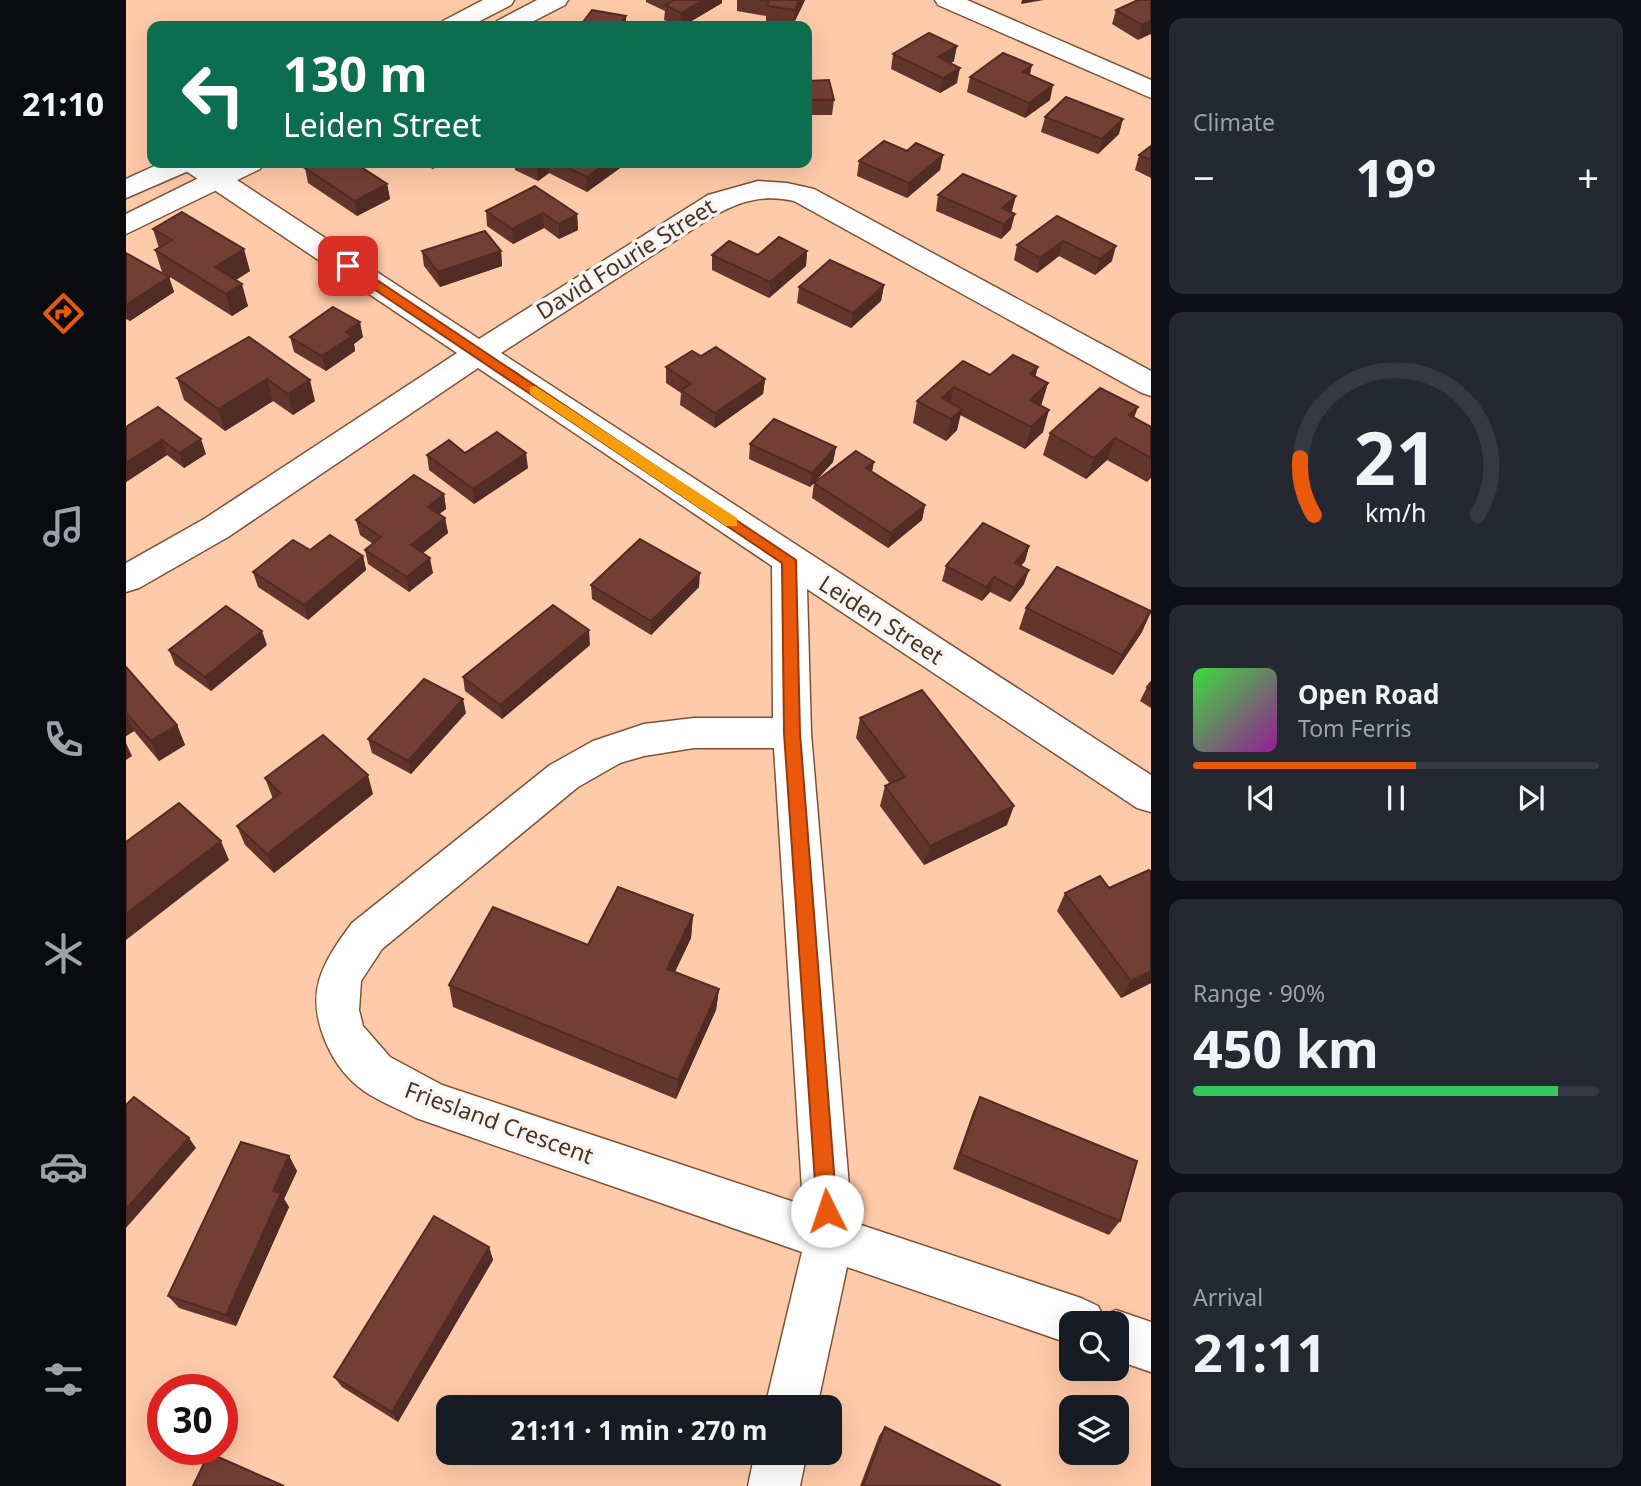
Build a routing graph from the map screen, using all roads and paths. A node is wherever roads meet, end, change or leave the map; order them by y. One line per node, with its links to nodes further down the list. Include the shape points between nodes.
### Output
1 (502, 0): 4 (street)
2 (556, 0): 5 (street)
3 (947, 0): 6 (street)
4 (462, 21)
5 (516, 21)
6 (1151, 90)
7 (172, 168): 9 (street)
8 (206, 171): 10 (street); 11 (street, Leiden Street)
9 (126, 190)
10 (126, 225)
11 (479, 353): 12 (street, David Fourie Street, via 720,199 762,187 804,195); 13 (street, Leiden Street); 14 (street, David Fourie Street, via 216,528)
12 (1151, 385)
13 (789, 560): 15 (street); 16 (street, Leiden Street)
14 (126, 579)
15 (792, 733): 17 (street); 17 (street, Friesland Crescent, via 694,733 644,740 607,752 564,776 367,936 344,968 335,1002 340,1027 355,1055 376,1074 432,1103)
16 (1151, 796)
17 (829, 1238): 18 (street, Friesland Crescent); 21 (street)
18 (1059, 1316)
19 (1129, 1339): 20 (street)
20 (1151, 1347)
21 (794, 1395)
22 (778, 1465): 23 (street)
23 (774, 1486)

